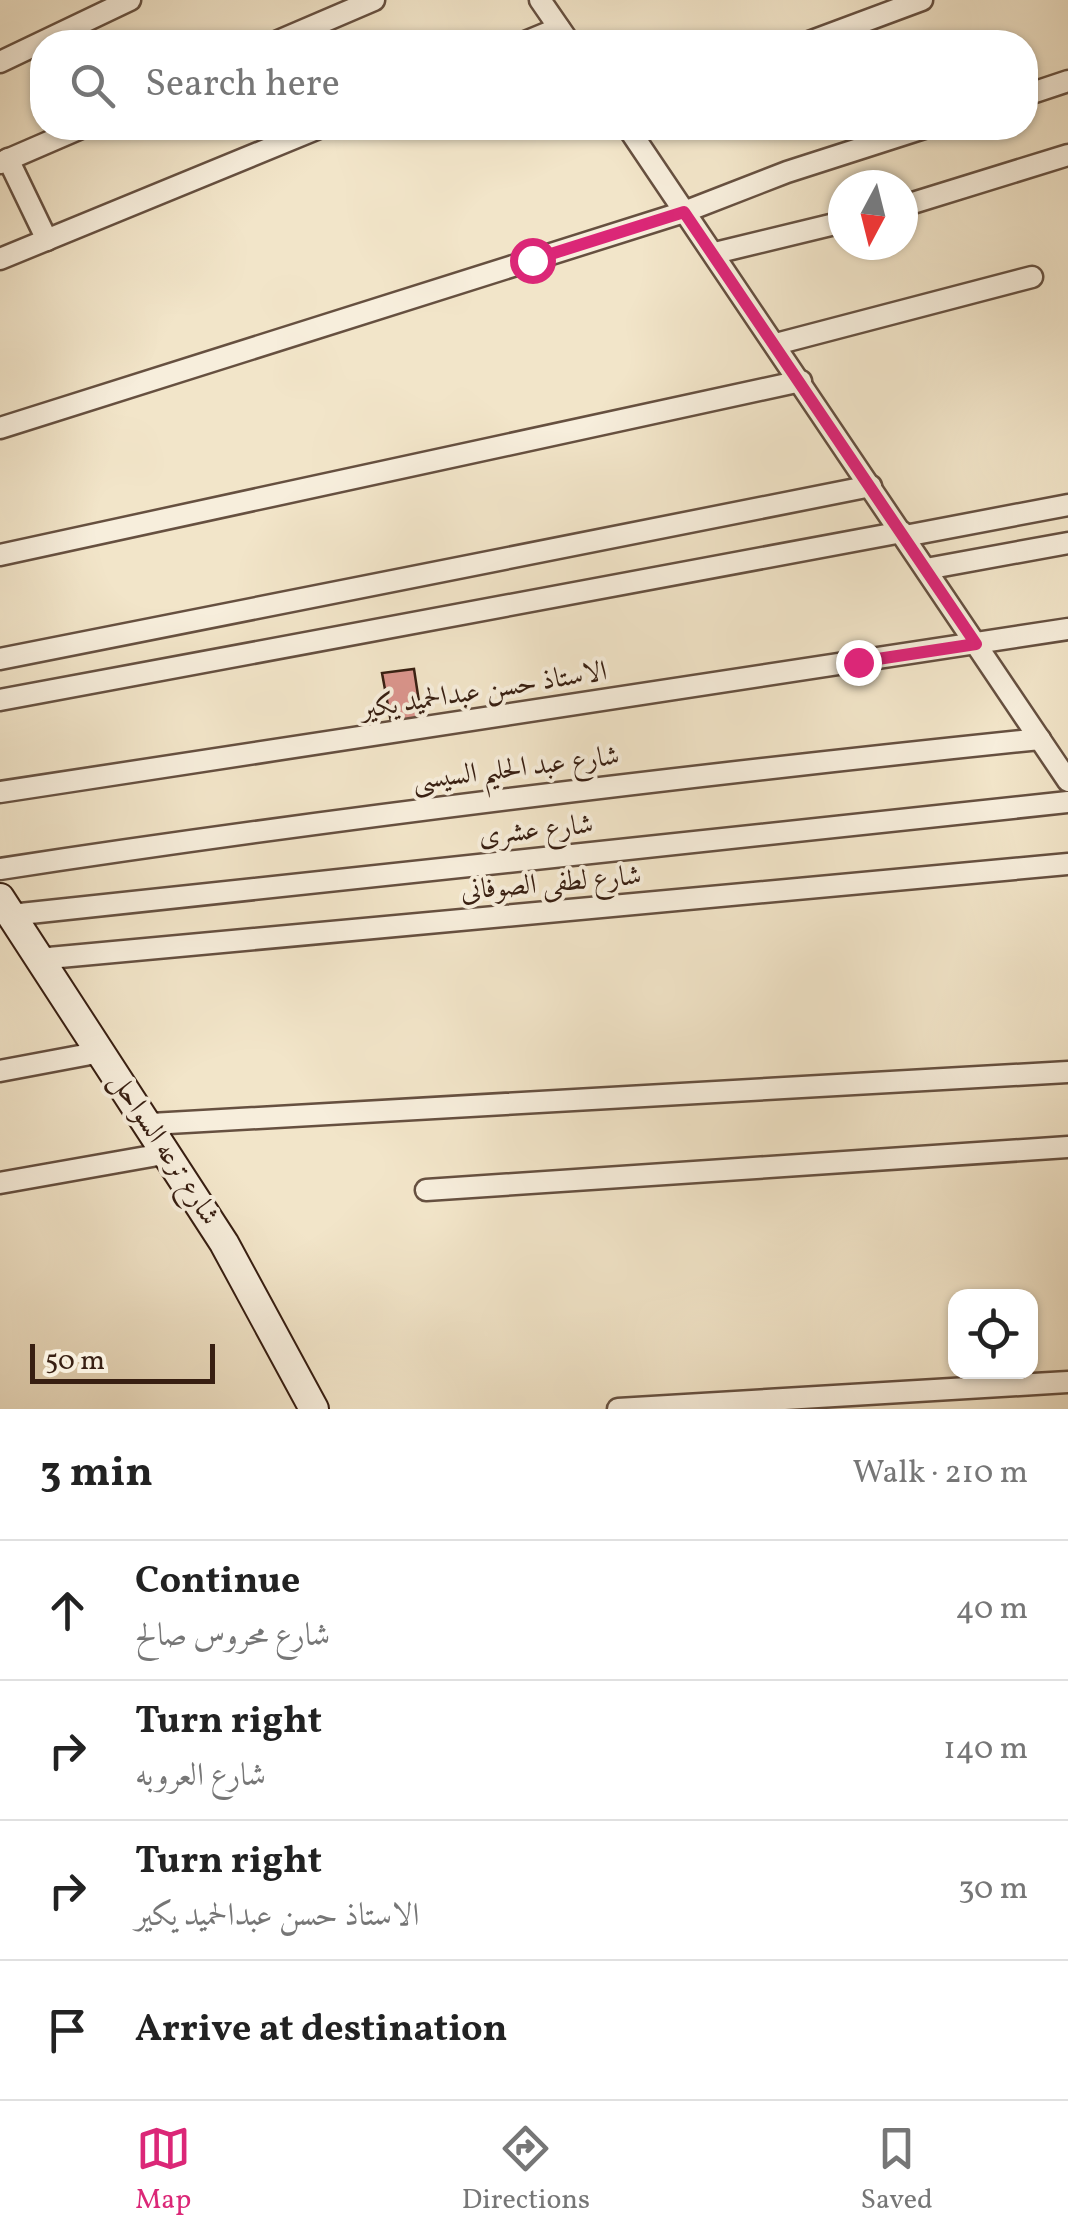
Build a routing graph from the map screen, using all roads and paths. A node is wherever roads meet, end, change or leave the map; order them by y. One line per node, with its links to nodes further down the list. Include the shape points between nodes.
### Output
1 (130, 0): 5 (street)
2 (374, 0): 6 (street)
3 (540, 0): 7 (street)
4 (922, 0): 8 (street)
5 (67, 30)
6 (304, 30)
7 (561, 30)
8 (841, 30)
9 (30, 48): 10 (street)
10 (0, 62)
11 (1068, 81): 12 (street)
12 (1038, 91)
13 (52, 140): 18 (street)
14 (290, 140): 22 (street)
15 (636, 140): 20 (street)
16 (887, 140): 20 (street)
17 (1068, 155): 19 (street)
18 (4, 161): 22 (street)
19 (918, 201)
20 (684, 212): 23 (street); 28 (street)
21 (828, 226): 23 (street)
22 (47, 240): 24 (street)
23 (714, 254): 26 (street)
24 (0, 259)
25 (1032, 277): 26 (street)
26 (776, 344): 27 (street)
27 (801, 381): 29 (street); 33 (street)
28 (0, 428)
29 (872, 486): 31 (street); 37 (street)
30 (1068, 505): 31 (street)
31 (904, 534): 34 (street); 38 (street)
32 (1068, 542): 34 (street)
33 (0, 555)
34 (926, 569): 36 (street)
35 (1068, 629): 36 (street, الاستاذ حسن عبدالحميد يكير)
36 (976, 644): 39 (street); 41 (street, الاستاذ حسن عبدالحميد يكير)
37 (0, 659)
38 (0, 700)
39 (1040, 739): 40 (street); 44 (street, شارع عبد الحليم السيسى, via 437,806)
40 (1065, 771)
41 (0, 792)
42 (1068, 802): 45 (street, شارع عشرى)
43 (1068, 864): 46 (street, شارع لطفى الصوفانى)
44 (0, 869)
45 (4, 906): 46 (main road, شارع ترعه السواحل)
46 (38, 959): 47 (main road, شارع ترعه السواحل)
47 (101, 1052): 48 (street); 50 (main road, شارع ترعه السواحل)
48 (0, 1070)
49 (1068, 1072): 50 (street)
50 (151, 1124): 52 (main road, شارع ترعه السواحل)
51 (1068, 1147): 54 (street)
52 (169, 1154): 53 (street); 56 (main road, شارع ترعه السواحل)
53 (0, 1183)
54 (426, 1190)
55 (1068, 1382): 57 (street)
56 (314, 1409)
57 (618, 1409)

